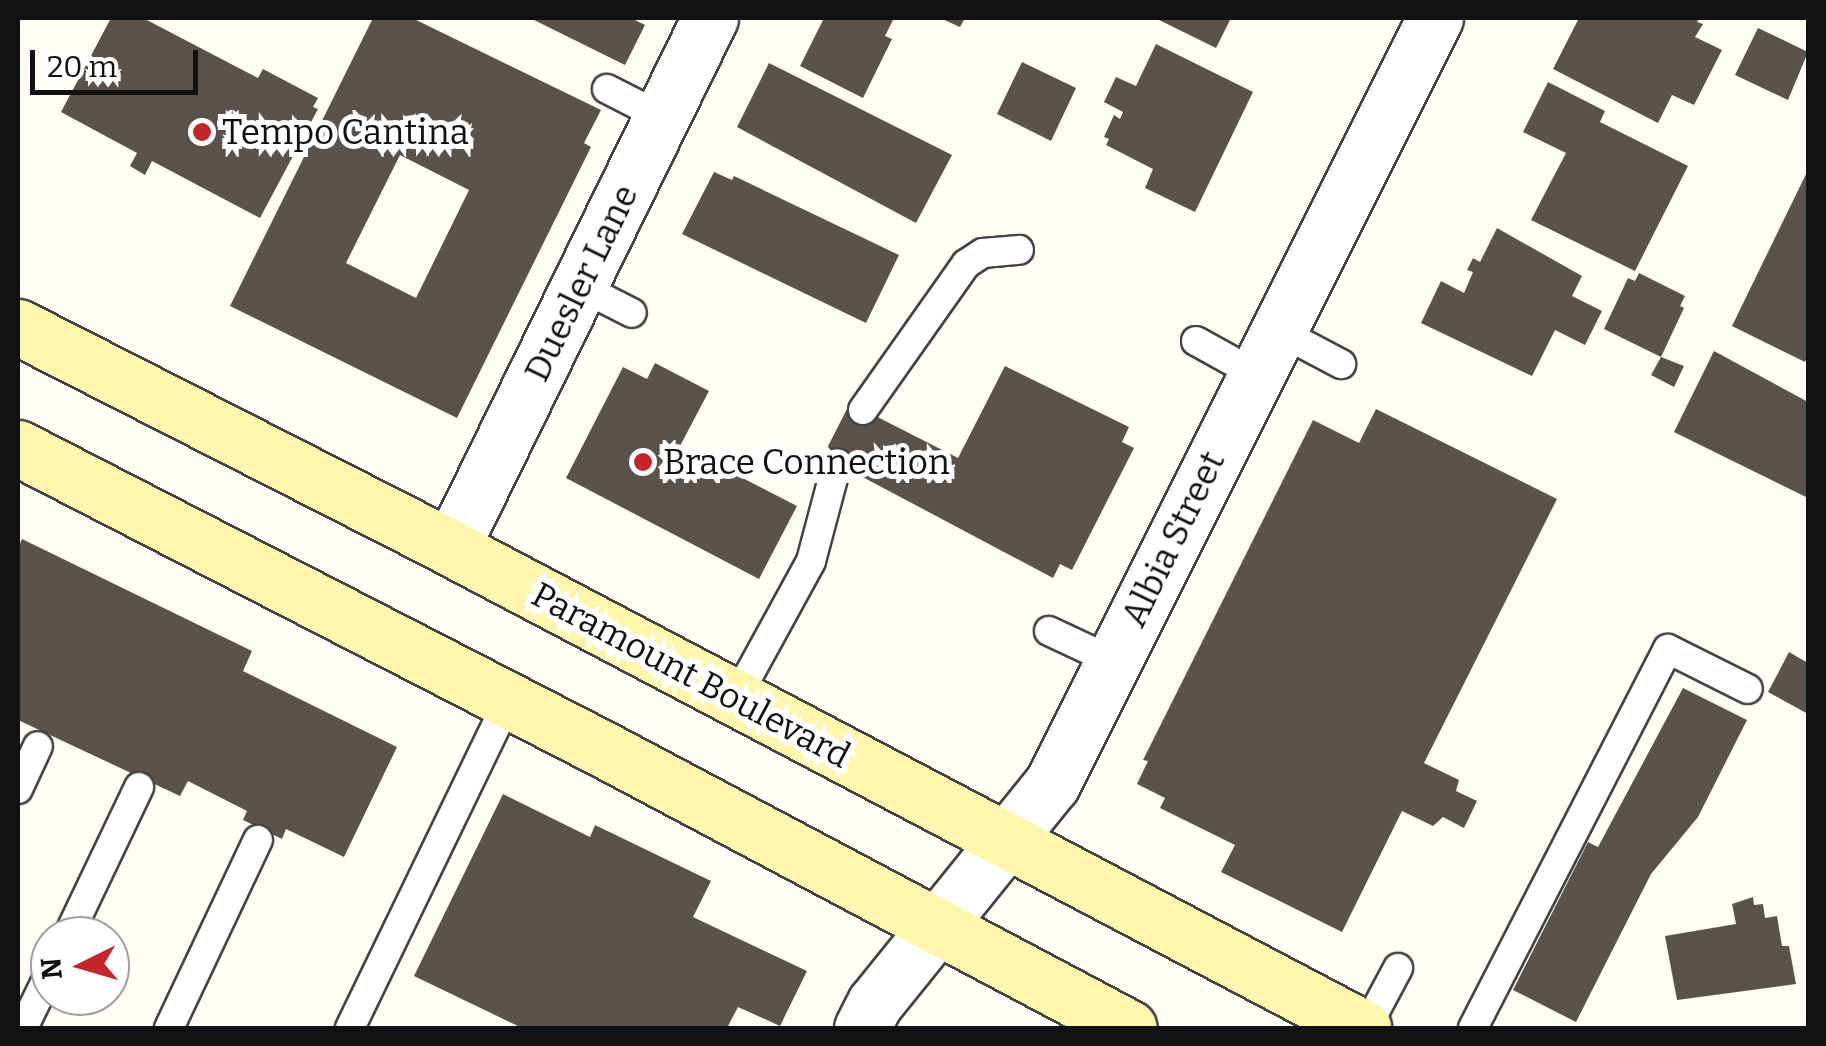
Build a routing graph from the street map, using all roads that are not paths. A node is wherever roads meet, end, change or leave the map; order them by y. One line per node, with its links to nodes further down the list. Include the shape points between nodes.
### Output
1 (710, 18): 4 (street, Duesler Lane)
2 (1435, 18): 10 (street, Albia Street)
3 (607, 89): 4 (lane)
4 (662, 117): 6 (street, Duesler Lane)
5 (1019, 250): 12 (lane, via 982,253 966,264)
6 (579, 286): 7 (lane); 15 (street, Duesler Lane)
7 (632, 313)
8 (18, 327): 15 (main road, Paramount Boulevard)
9 (1196, 341): 10 (lane)
10 (1265, 351): 11 (lane); 17 (street, Albia Street)
11 (1341, 364)
12 (863, 410)
13 (18, 448): 20 (main road)
14 (837, 463): 19 (lane, via 811,561)
15 (451, 548): 19 (main road, Paramount Boulevard)
16 (1050, 631): 17 (lane)
17 (1113, 662): 25 (street, Albia Street, via 1052,784)
18 (1748, 690): 35 (lane, via 1668,649)
19 (735, 700): 25 (main road, Paramount Boulevard)
20 (508, 701): 27 (main road); 31 (lane)
21 (38, 746): 23 (lane)
22 (139, 787): 26 (lane)
23 (18, 789)
24 (258, 840): 30 (lane)
25 (1004, 840): 27 (street, Albia Street); 34 (main road, Paramount Boulevard)
26 (78, 916)
27 (934, 928): 29 (main road); 32 (street, Albia Street)
28 (1398, 968): 34 (lane)
29 (1061, 1013): 33 (main road)
30 (169, 1028)
31 (350, 1028)
32 (862, 1028)
33 (1128, 1028)
34 (1364, 1028)
35 (1473, 1028)

